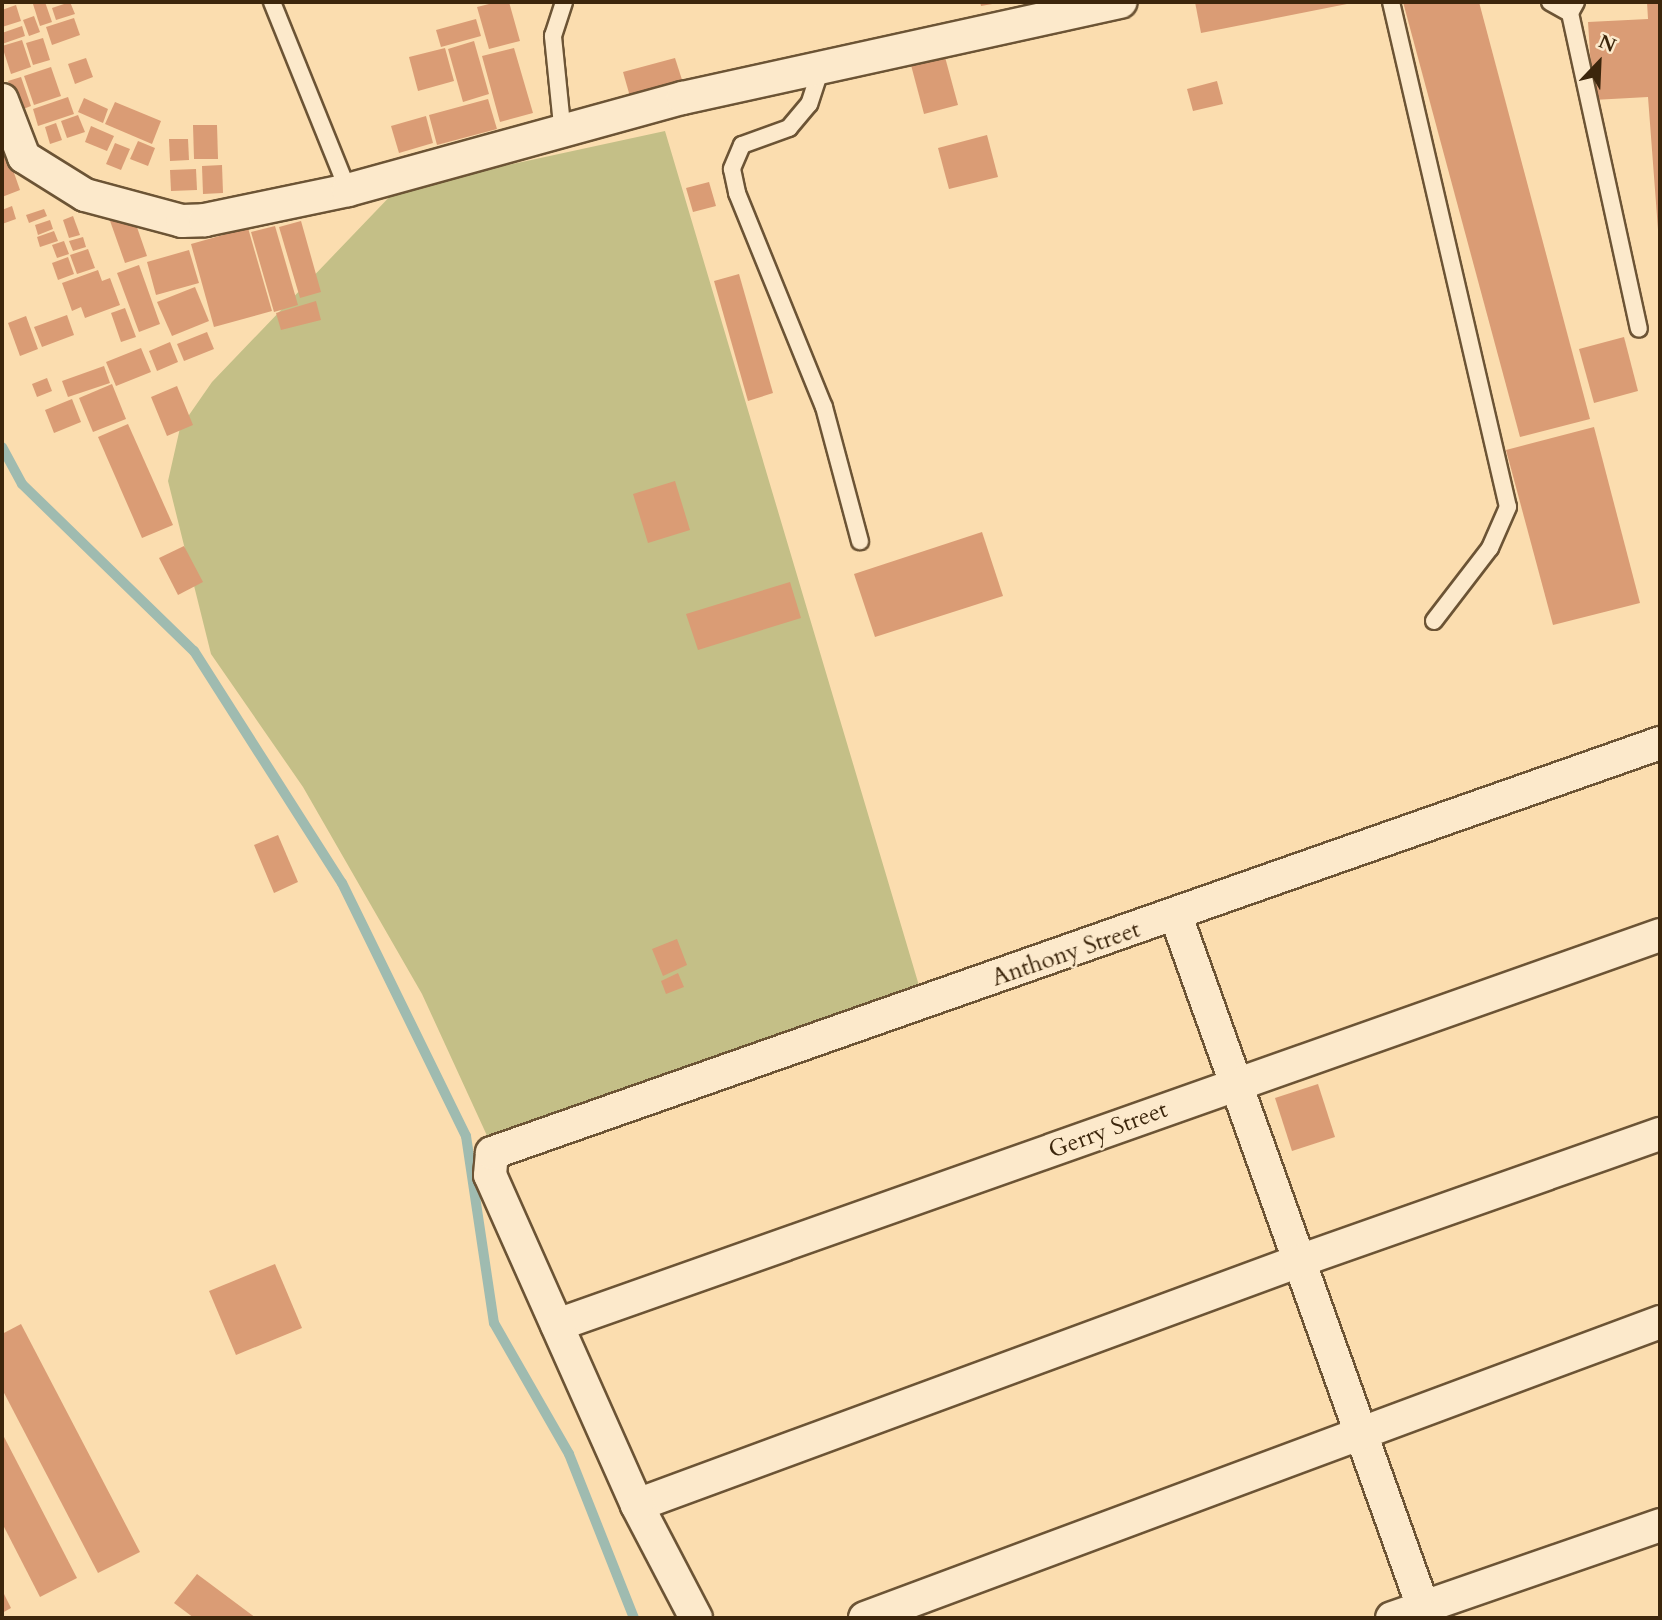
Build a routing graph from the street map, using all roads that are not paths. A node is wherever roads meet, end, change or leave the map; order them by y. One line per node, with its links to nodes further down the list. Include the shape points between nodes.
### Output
1 (272, 2): 10 (lane)
2 (564, 2): 9 (lane, via 553,36)
3 (1121, 2): 7 (street)
4 (1391, 2): 13 (lane, via 1508,507 1490,548)
5 (1550, 2): 6 (lane)
6 (1573, 7): 11 (lane)
7 (820, 71): 9 (street, via 683,98); 12 (lane, via 809,104 789,128 742,145 732,169 737,193 824,407)
8 (2, 100): 10 (street, via 24,157 107,204 182,221)
9 (563, 135): 10 (street)
10 (348, 190)
11 (1639, 329)
12 (860, 541)
13 (1434, 621)
14 (1660, 743): 15 (street, Anthony Street)
15 (1176, 916): 17 (street); 21 (street, Anthony Street, via 492,1153 487,1163 490,1175)
16 (1660, 935): 17 (street, Gerry Street)
17 (1236, 1084): 19 (street); 21 (street, Gerry Street)
18 (1660, 1134): 19 (street)
19 (1299, 1261): 22 (street); 23 (street)
20 (1660, 1322): 22 (street)
21 (557, 1325): 23 (street)
22 (1360, 1432): 25 (street); 27 (street)
23 (637, 1505): 26 (street)
24 (1660, 1525): 25 (street)
25 (1425, 1612): 28 (street)
26 (696, 1618)
27 (865, 1618)
28 (1392, 1618)

